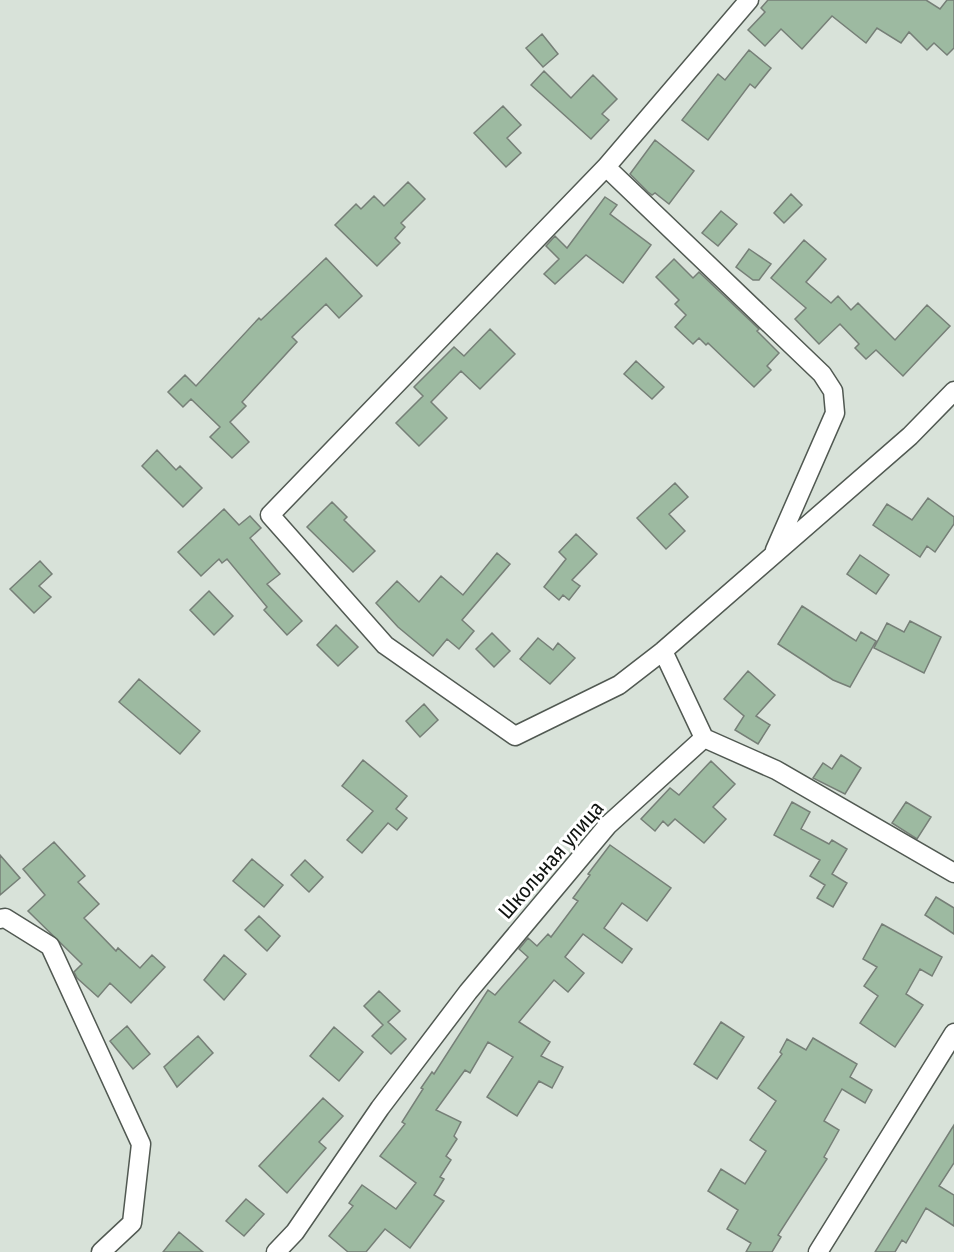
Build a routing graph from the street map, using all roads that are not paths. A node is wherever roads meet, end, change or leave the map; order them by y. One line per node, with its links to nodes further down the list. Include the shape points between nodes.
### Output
1 (749, 0): 2 (street)
2 (606, 167): 4 (street, via 822,374 833,391 835,413); 5 (street, via 270,515 386,645 515,736 619,685)
3 (954, 391): 4 (street, via 910,436)
4 (773, 555): 5 (street)
5 (663, 651): 6 (street)
6 (705, 738): 7 (street, via 776,770); 11 (street, Школьная улица, via 608,825 475,983 380,1108 295,1232)
7 (954, 873)
8 (0, 919): 10 (street, via 5,918 50,946 141,1144 132,1223)
9 (954, 1033): 12 (street)
10 (101, 1252)
11 (276, 1252)
12 (818, 1252)

